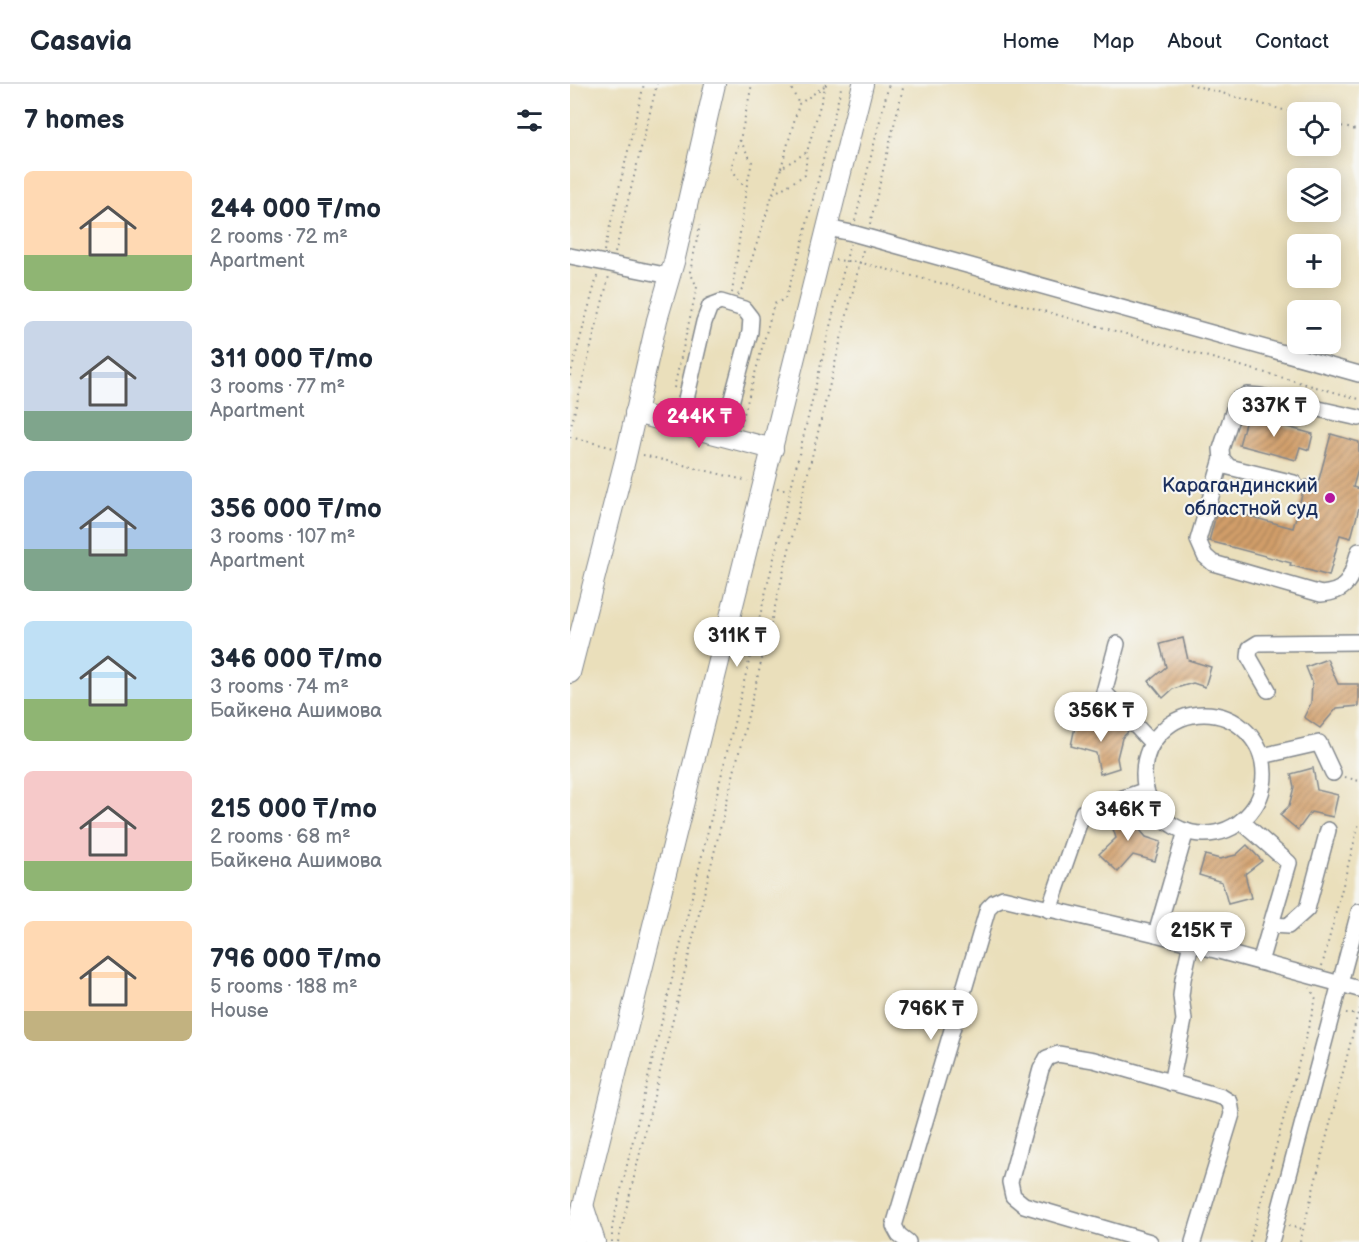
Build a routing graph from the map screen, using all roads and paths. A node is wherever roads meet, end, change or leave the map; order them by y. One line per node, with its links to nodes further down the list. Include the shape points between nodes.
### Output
1 (644, 84): 25 (path)
2 (714, 84): 28 (main road)
3 (752, 84): 15 (path)
4 (789, 84): 11 (path)
5 (826, 84): 11 (path); 16 (path)
6 (842, 84): 37 (path, via 785,299 774,304 741,426)
7 (863, 84): 21 (main road)
8 (889, 84): 22 (path)
9 (904, 84): 22 (path)
10 (1189, 84): 12 (path)
11 (799, 104): 17 (path)
12 (1287, 111)
13 (1341, 126): 14 (path)
14 (1359, 131)
15 (740, 140): 18 (path, via 752,162); 18 (path, via 731,168)
16 (807, 152): 17 (path); 19 (path, via 805,175)
17 (781, 168): 19 (path)
18 (746, 189): 29 (path, via 731,286)
19 (772, 194): 29 (path, via 743,286)
20 (701, 216): 32 (path, via 690,272 697,287)
21 (827, 228): 22 (street); 24 (main road)
22 (860, 235): 26 (path); 27 (path); 30 (street)
23 (570, 256): 25 (street)
24 (820, 257): 26 (path); 39 (main road)
25 (602, 262): 28 (street); 31 (path)
26 (845, 262): 27 (path); 44 (path)
27 (858, 262): 33 (path); 73 (path)
28 (670, 276): 34 (main road)
29 (732, 305): 36 (street, via 721,302 710,306); 37 (street, via 744,309 750,318 750,332)
30 (1359, 374)
31 (570, 376)
32 (674, 390)
33 (1359, 399)
34 (635, 413): 36 (main road); 40 (main road)
35 (1359, 418): 41 (street, via 1247,395 1237,400 1221,449)
36 (680, 425): 37 (main road)
37 (723, 432): 39 (main road)
38 (570, 437): 40 (path)
39 (773, 449): 43 (main road)
40 (627, 451): 43 (path); 48 (main road)
41 (1222, 459): 42 (street, via 1229,467); 45 (street, via 1198,540 1213,563 1321,594 1335,593 1351,577)
42 (1294, 483)
43 (764, 485): 44 (path); 69 (main road)
44 (789, 490): 72 (path, via 614,1215)
45 (1359, 551)
46 (1359, 642): 49 (street, via 1257,643 1250,648 1249,657)
47 (1116, 644): 50 (street, via 1104,692)
48 (570, 673)
49 (1269, 690)
50 (1152, 743): 51 (street, via 1182,717 1202,713 1239,724 1254,739); 53 (street, via 1144,762)
51 (1262, 756): 52 (street, via 1319,743); 54 (street, via 1265,776 1261,796)
52 (1333, 773)
53 (1146, 790): 57 (street, via 1161,817); 58 (street, via 1083,812)
54 (1241, 821): 57 (street, via 1217,834); 60 (street, via 1289,863)
55 (1359, 823): 64 (path, via 1322,966)
56 (1328, 830): 60 (street, via 1306,909 1288,926)
57 (1186, 831): 61 (street)
58 (1049, 910): 61 (street); 74 (street, via 1003,898 988,908 894,1227)
59 (1359, 912): 65 (street)
60 (1271, 925): 63 (street)
61 (1156, 934): 62 (street)
62 (1191, 943): 63 (street); 68 (street, via 1182,979 1184,1020)
63 (1260, 962): 64 (street)
64 (1313, 977): 65 (street); 77 (path, via 1310,990 1316,999)
65 (1339, 984): 66 (street); 78 (street)
66 (1359, 989)
67 (1359, 1009): 79 (path)
68 (1171, 1083): 75 (street, via 1094,1060 1058,1054 1047,1058 1010,1182 1013,1196 1024,1205); 76 (street, via 1222,1096 1230,1102 1232,1114)
69 (583, 1204): 70 (main road); 71 (main road)
70 (574, 1242)
71 (595, 1242)
72 (612, 1242)
73 (618, 1242)
74 (908, 1242)
75 (1150, 1242)
76 (1193, 1242)
77 (1250, 1242)
78 (1271, 1242)
79 (1300, 1242)

